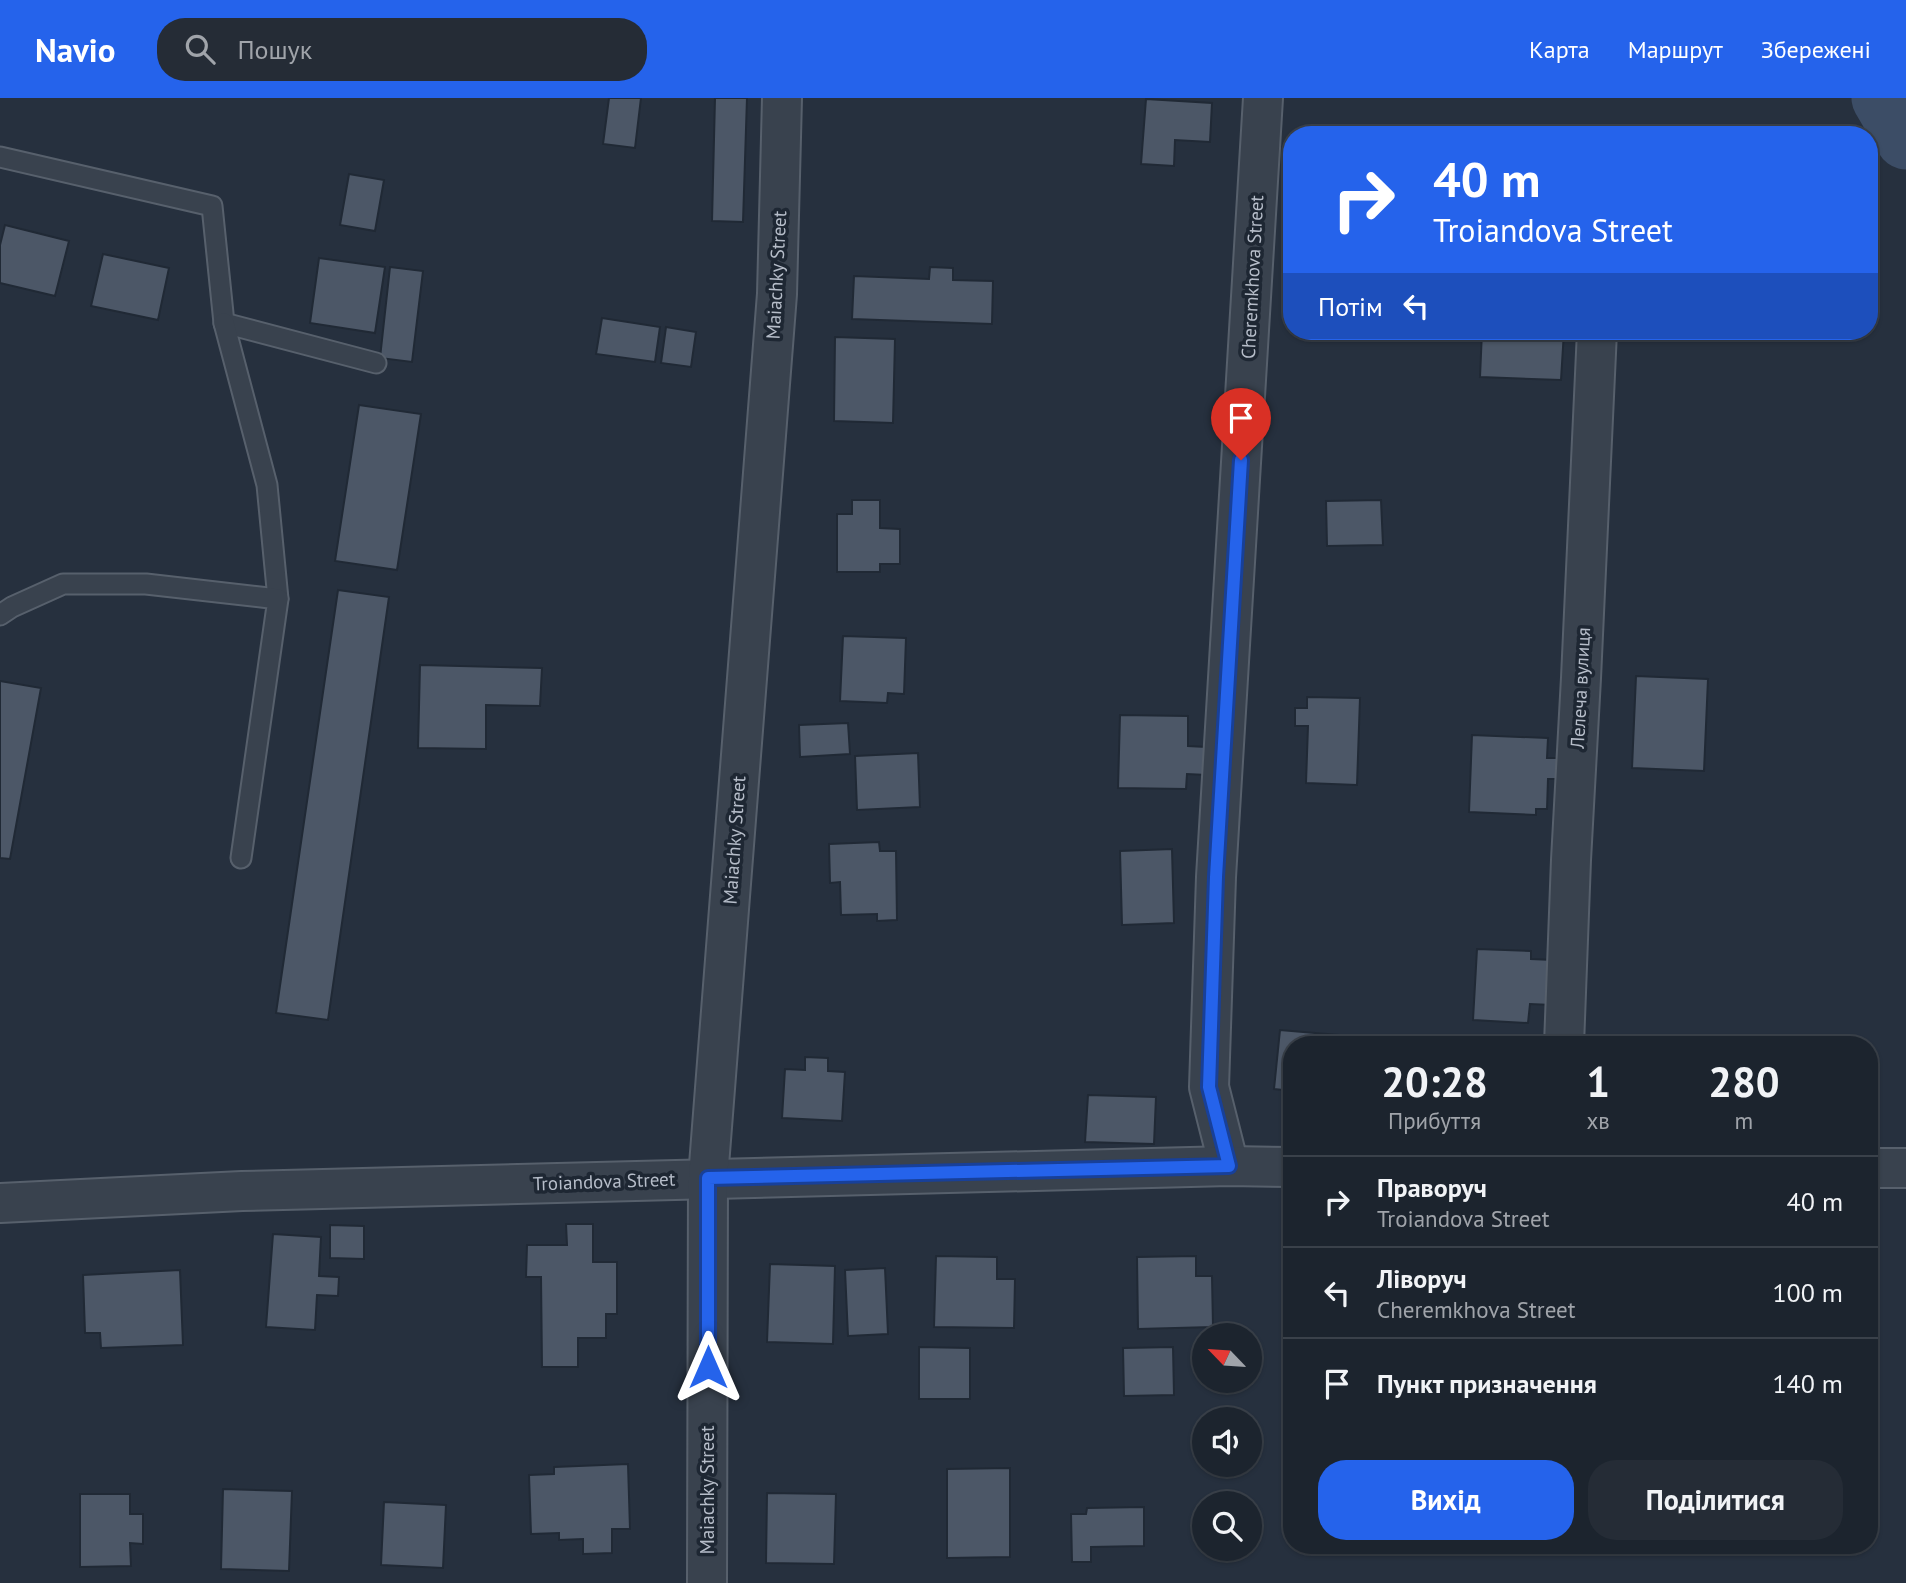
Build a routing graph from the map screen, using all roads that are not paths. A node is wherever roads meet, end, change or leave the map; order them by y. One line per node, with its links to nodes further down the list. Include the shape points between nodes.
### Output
1 (782, 98): 15 (street, Maiachky Street, via 777,294)
2 (1263, 98): 11 (street, Cheremkhova Street, via 1216,877 1209,1087)
3 (0, 157): 4 (lane, via 212,206)
4 (224, 323): 6 (lane); 7 (lane, via 267,485)
5 (1597, 340): 10 (street, Лелеча вулиця)
6 (376, 363)
7 (278, 599): 8 (lane, via 146,584 63,584); 9 (lane)
8 (0, 615)
9 (241, 858)
10 (1564, 1036)
11 (1229, 1166): 12 (street, Troiandova Street); 15 (street, Troiandova Street)
12 (1283, 1167)
13 (1878, 1168): 14 (street)
14 (1906, 1168)
15 (708, 1178): 16 (street, Troiandova Street); 17 (street, Maiachky Street)
16 (0, 1203)
17 (707, 1583)

